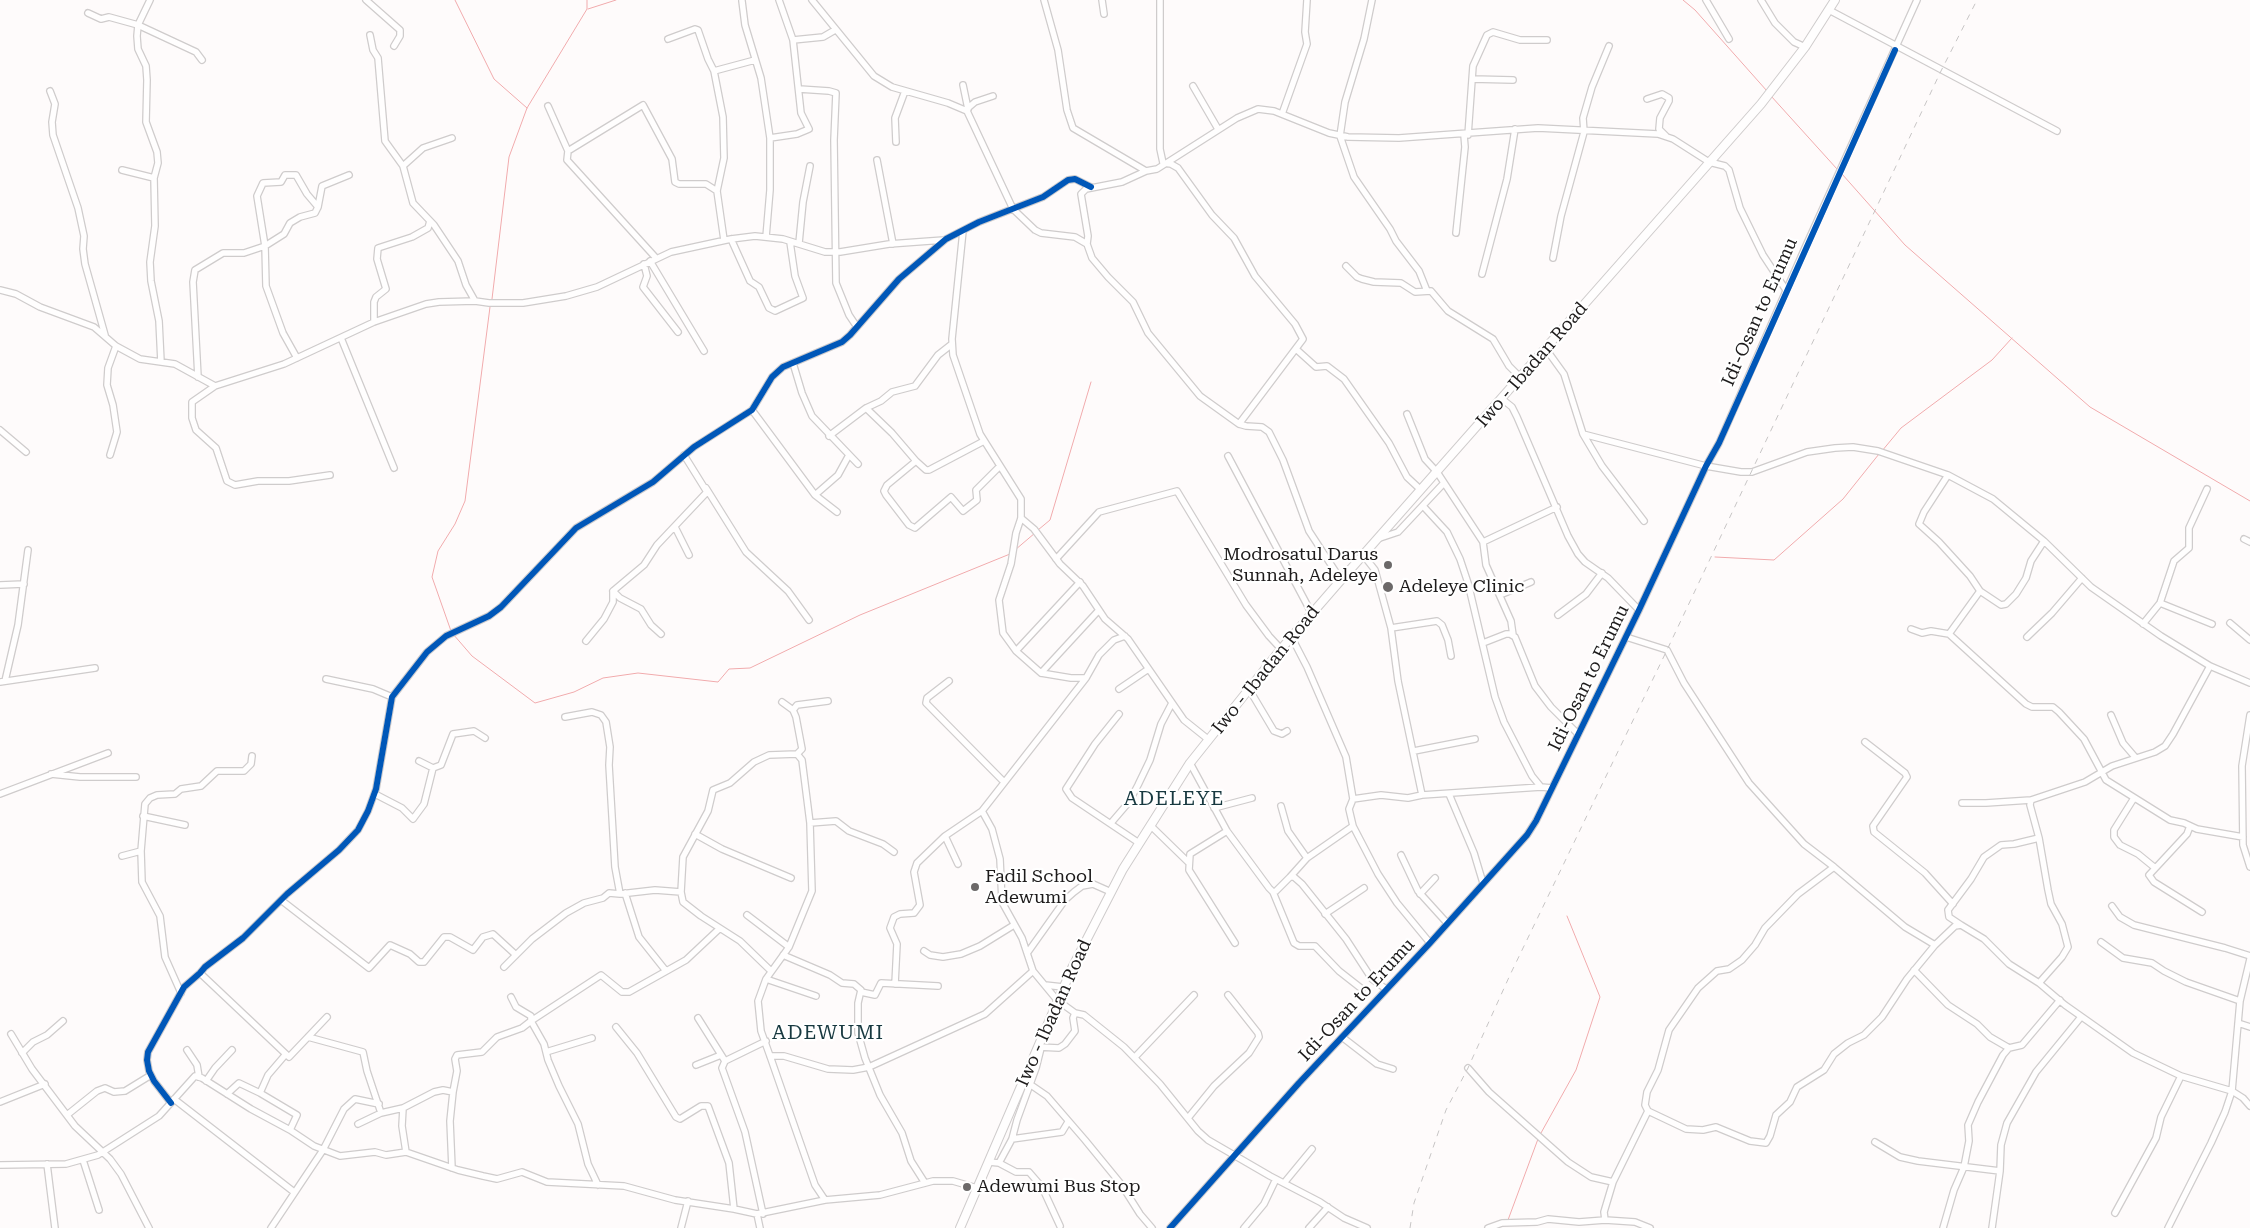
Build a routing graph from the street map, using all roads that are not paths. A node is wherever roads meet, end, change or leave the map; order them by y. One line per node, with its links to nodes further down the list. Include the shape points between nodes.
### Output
1 (150, 0): 18 (street)
2 (366, 0): 25 (street, via 400,30)
3 (779, 0): 23 (street)
4 (812, 0): 19 (street)
5 (1044, 0): 61 (street, via 1058,50 1073,128)
6 (1102, 0): 17 (street)
7 (1160, 0): 57 (street, via 1160,149)
8 (1306, 0): 43 (street, via 1307,44)
9 (1372, 0): 49 (street, via 1345,102)
10 (1706, 0): 22 (street)
11 (1761, 0): 27 (street, via 1775,23 1794,42)
12 (1835, 0): 15 (main road, Iwo - Ibadan Road)
13 (1917, 0): 28 (street, Idi-Osan to Erumu)
14 (742, 1): 30 (street)
15 (1829, 10): 27 (main road, Iwo - Ibadan Road); 28 (street)
16 (88, 13): 18 (street, via 101,19 109,17)
17 (1104, 14)
18 (138, 24): 29 (street, via 196,52); 63 (street, via 138,49 146,66 146,122 157,152)
19 (835, 30): 23 (street, via 823,37); 38 (street, via 874,76)
20 (370, 35): 58 (street, via 378,58 385,141)
21 (668, 39): 31 (street, via 698,30)
22 (1729, 39)
23 (793, 40): 36 (street)
24 (1547, 40): 32 (street, via 1520,40 1490,33 1476,58)
25 (394, 46)
26 (1609, 46): 47 (street, via 1583,118)
27 (1805, 47): 56 (main road, Iwo - Ibadan Road, via 1761,104)
28 (1895, 48): 46 (street); 87 (street, Idi-Osan to Erumu)
29 (202, 60)
30 (755, 60): 31 (street); 52 (street)
31 (714, 71): 65 (street, via 723,117 724,158)
32 (1472, 79): 33 (street); 48 (street)
33 (1514, 80)
34 (963, 84): 42 (street)
35 (1193, 86): 44 (street)
36 (799, 89): 52 (street, via 801,113 809,129); 80 (street, via 836,93)
37 (50, 91): 93 (street, via 54,104 53,135 78,208 85,264)
38 (905, 91): 42 (street); 53 (street, via 895,118)
39 (993, 96): 42 (street, via 975,102)
40 (1647, 99): 50 (street, via 1662,94 1669,98 1659,129)
41 (548, 106): 54 (street)
42 (968, 110): 67 (street)
43 (1282, 114): 44 (street, via 1266,109 1251,111); 49 (street)
44 (1218, 129): 57 (street)
45 (1515, 129): 47 (street, via 1554,128); 48 (street); 85 (street, via 1508,172)
46 (2057, 131)
47 (1584, 132): 50 (street); 82 (street, via 1558,225)
48 (1466, 135): 49 (street); 70 (street)
49 (1340, 136): 88 (street, via 1354,177 1419,271)
50 (1666, 136): 56 (street)
51 (452, 138): 58 (street, via 423,148)
52 (770, 138): 71 (street)
53 (896, 142)
54 (568, 151): 65 (street, via 643,105 672,159 675,182 706,184); 81 (street, via 567,160)
55 (877, 160): 77 (street)
56 (1709, 162): 87 (street, via 1729,170 1740,208 1763,255); 97 (main road, Iwo - Ibadan Road)
57 (1163, 164): 61 (street); 98 (street, via 1178,168 1212,215 1234,238 1255,276 1302,336)
58 (403, 166): 68 (street, via 413,203)
59 (810, 166): 76 (street)
60 (122, 170): 63 (street)
61 (1146, 171): 64 (street, via 1122,182)
62 (349, 175): 66 (street, via 322,186)
63 (154, 178): 101 (street, via 155,226 150,262)
64 (1091, 187): 67 (street, via 1075,179 1068,180 1043,197); 78 (street, via 1081,194)
65 (717, 191): 74 (street)
66 (318, 207): 79 (street, via 315,213 300,217 284,234); 79 (street, via 296,175 285,175 281,182 263,183 257,196)
67 (1013, 209): 69 (street); 78 (street, via 1036,232 1074,237)
68 (430, 221): 89 (street, via 458,261); 90 (street, via 425,230 378,248 377,259 386,289 374,302)
69 (963, 231): 73 (street); 95 (street)
70 (1456, 233)
71 (766, 237): 72 (street); 75 (street)
72 (731, 238): 74 (street); 75 (street, via 750,281 759,287 769,308 776,311 803,298 795,276)
73 (946, 239): 77 (street); 91 (street, via 899,279)
74 (724, 240): 81 (street)
75 (790, 242): 76 (street)
76 (799, 243): 80 (street, via 825,252)
77 (893, 244): 80 (street)
78 (1087, 244): 110 (street, via 1092,258 1134,302 1148,333 1171,363 1206,402)
79 (265, 246): 100 (street, via 266,286 283,333); 103 (street, via 244,253 222,253 195,270)
80 (835, 251): 91 (street, via 836,283)
81 (656, 258): 83 (street)
82 (1553, 258)
83 (647, 263): 89 (street, via 597,287 566,296 510,303); 92 (street, via 643,287); 99 (street)
84 (1346, 266): 88 (street, via 1362,279 1401,283 1415,292)
85 (1482, 274)
86 (0, 290): 93 (street, via 94,327)
87 (1786, 290): 123 (street, Idi-Osan to Erumu, via 1739,400)
88 (1427, 291): 104 (street, via 1431,291 1448,311 1493,339 1509,366)
89 (475, 301): 90 (street, via 426,304)
90 (374, 322): 94 (street)
91 (857, 327): 102 (street, via 842,342)
92 (678, 332)
93 (105, 335): 96 (street)
94 (341, 338): 100 (street); 124 (street)
95 (952, 344): 107 (street, via 938,355 915,386 892,392); 114 (street, via 974,422)
96 (116, 346): 101 (street, via 140,359); 116 (street, via 106,385 116,426)
97 (1546, 349): 104 (main road, Iwo - Ibadan Road); 112 (street, via 1564,374)
98 (1296, 350): 110 (street); 130 (street, via 1316,367 1327,366 1344,379 1389,443 1407,478)
99 (704, 351)
100 (297, 358): 105 (street)
101 (161, 362): 103 (street, via 175,364)
102 (793, 363): 108 (street, via 772,377); 113 (street, via 812,416)
103 (198, 377): 105 (street)
104 (1520, 377): 106 (main road, Iwo - Ibadan Road)
105 (215, 386): 126 (street, via 192,402 192,418 196,430 216,448 227,481 235,485)
106 (1502, 399): 125 (main road, Iwo - Ibadan Road); 133 (street, via 1514,412)
107 (866, 408): 113 (street); 120 (street)
108 (752, 410): 117 (street); 131 (street)
109 (1407, 414): 125 (street, via 1425,459)
110 (1239, 424): 147 (street, via 1262,427 1269,432 1309,531)
111 (0, 430): 115 (street)
112 (1583, 434): 123 (street); 136 (street, via 1602,466)
113 (829, 436): 118 (street)
114 (984, 441): 120 (street, via 929,470); 122 (street)
115 (26, 452)
116 (110, 455)
117 (684, 455): 137 (street, via 707,492); 160 (street, via 746,552 788,591); 190 (street, via 653,482 576,528 501,607 474,624 451,632 427,652)
118 (849, 455): 121 (street); 131 (street, via 838,475)
119 (1228, 456): 158 (street)
120 (916, 461): 122 (street, via 884,491 904,519 915,528 951,497 963,511 977,500 976,490)
121 (858, 464)
122 (1000, 466): 135 (street, via 1019,494)
123 (1706, 466): 127 (street, via 1752,472 1807,452 1853,448 1878,451); 157 (street, Idi-Osan to Erumu)
124 (394, 468)
125 (1437, 472): 128 (street); 130 (main road, Iwo - Ibadan Road)
126 (330, 475)
127 (1948, 475): 139 (street, via 1992,499); 153 (street, via 1919,524 1940,542)
128 (1443, 484): 132 (street); 140 (street)
129 (2206, 488): 155 (street, via 2190,528 2189,548 2174,561)
130 (1421, 490): 138 (main road, Iwo - Ibadan Road)
131 (815, 495): 134 (street)
132 (1423, 506): 138 (street, via 1398,532); 175 (street, via 1444,528 1455,546)
133 (1557, 507): 140 (street); 145 (street, via 1578,554 1584,562)
134 (837, 512)
135 (1021, 518): 144 (street, via 1034,529); 177 (street, via 998,606 1003,633)
136 (1644, 521)
137 (675, 527): 142 (street); 152 (street, via 657,545 644,565)
138 (1380, 538): 143 (main road, Iwo - Ibadan Road)
139 (2044, 541): 146 (street); 153 (street, via 2031,561 2026,578 2006,604 2001,605)
140 (1483, 542): 154 (street, via 1486,566)
141 (28, 550): 150 (street)
142 (689, 555)
143 (1364, 556): 147 (main road, Iwo - Ibadan Road); 164 (street, via 1375,570)
144 (1056, 559): 148 (street); 176 (street, via 1099,512 1177,491 1246,605)
145 (1602, 573): 157 (street); 159 (street, via 1586,594)
146 (2082, 578): 162 (street); 171 (street)
147 (1341, 580): 158 (main road, Iwo - Ibadan Road)
148 (1080, 582): 156 (street); 177 (street)
149 (1531, 582): 154 (street)
150 (24, 584): 151 (street); 186 (street, via 18,625)
151 (0, 585)
152 (613, 591): 166 (street, via 640,609); 174 (street, via 613,602 604,619)
153 (1980, 591): 167 (street)
154 (1500, 595): 168 (street)
155 (2160, 603): 162 (street); 163 (street)
156 (1099, 610): 169 (street); 182 (street)
157 (1639, 610): 170 (street, Idi-Osan to Erumu)
158 (1312, 614): 172 (main road, Iwo - Ibadan Road)
159 (1558, 616)
160 (809, 620)
161 (2230, 623): 173 (street)
162 (2143, 624): 179 (street)
163 (2212, 624)
164 (1391, 628): 178 (street, via 1437,621 1442,625); 205 (street, via 1398,681)
165 (1911, 629): 167 (street, via 1922,633)
166 (662, 634)
167 (1949, 634): 213 (street, via 2026,704 2053,707 2059,712 2084,739)
168 (1513, 635): 175 (street, via 1506,634); 200 (street, via 1538,690)
169 (1125, 636): 181 (street); 183 (street, via 1114,640 1099,655)
170 (1626, 637): 200 (street, Idi-Osan to Erumu); 251 (street, via 1668,650 1684,683 1750,782 1804,844)
171 (2027, 637)
172 (1292, 638): 176 (main road, Iwo - Ibadan Road); 225 (street, via 1343,751)
173 (2250, 640)
174 (586, 641)
175 (1483, 643): 217 (street, via 1504,722 1525,766)
176 (1281, 649): 189 (main road, Iwo - Ibadan Road)
177 (1016, 651): 182 (street)
178 (1451, 656)
179 (2210, 666): 187 (street); 209 (street, via 2165,746)
180 (95, 668): 186 (street)
181 (1147, 670): 188 (street); 193 (street)
182 (1041, 673): 183 (street, via 1061,678)
183 (1086, 678): 216 (street)
184 (326, 679): 190 (street, via 373,689)
185 (949, 681): 216 (street, via 927,698 926,703)
186 (2, 682)
187 (2250, 683)
188 (1119, 689)
189 (1249, 689): 199 (street, via 1274,731 1282,734); 203 (main road, Iwo - Ibadan Road)
190 (392, 697): 220 (street)
191 (828, 701): 194 (street, via 797,705)
192 (782, 702): 194 (street)
193 (1172, 704): 203 (street, via 1190,727); 233 (street, via 1138,785 1129,802)
194 (793, 710): 207 (street, via 801,737 802,749)
195 (1119, 714): 233 (street, via 1095,744 1066,790 1072,798)
196 (2111, 715): 209 (street, via 2123,743)
197 (2250, 716): 242 (street, via 2242,766)
198 (565, 717): 262 (street, via 592,712 601,715 606,722 615,867)
199 (1287, 731)
200 (1578, 734): 218 (street, Idi-Osan to Erumu)
201 (485, 738): 212 (street, via 474,731 453,734 441,765)
202 (1475, 739): 205 (street)
203 (1209, 740): 211 (main road, Iwo - Ibadan Road)
204 (1865, 742): 265 (street, via 1906,777 1873,826 1874,832 1925,873)
205 (1414, 752): 222 (street)
206 (108, 753): 214 (street)
207 (797, 754): 232 (street, via 802,760); 239 (street, via 769,755 754,762 730,783 715,789 708,811)
208 (252, 756): 231 (street, via 251,764 244,771 218,771 201,786 150,798)
209 (2135, 757): 213 (street)
210 (419, 760): 212 (street)
211 (1190, 763): 229 (street); 235 (main road, Iwo - Ibadan Road)
212 (433, 768): 220 (street, via 424,804 413,819 402,808)
213 (2101, 772): 224 (street, via 2106,780); 226 (street, via 2085,782)
214 (49, 774): 215 (street); 219 (street)
215 (136, 777)
216 (1004, 782): 230 (street)
217 (1541, 787): 218 (street); 221 (street)
218 (1552, 788): 257 (street, Idi-Osan to Erumu, via 1527,835)
219 (0, 794)
220 (374, 794): 264 (street, via 358,830)
221 (1449, 794): 222 (street); 257 (street)
222 (1422, 795): 225 (street)
223 (1252, 798): 229 (street)
224 (2134, 798): 237 (street, via 2170,820); 252 (street, via 2114,830 2114,837 2120,845)
225 (1353, 799): 236 (street, via 1349,810)
226 (2031, 800): 227 (street); 241 (street)
227 (1962, 803)
228 (1281, 806): 248 (street, via 1288,831)
229 (1214, 808): 238 (street)
230 (982, 811): 240 (street); 271 (street, via 992,829 1000,859 1000,897)
231 (143, 816): 234 (street); 244 (street)
232 (810, 823): 245 (street, via 836,821 849,831 883,844); 278 (street, via 812,891)
233 (1111, 823): 243 (street)
234 (185, 825)
235 (1150, 826): 243 (main road, Iwo - Ibadan Road); 249 (street)
236 (1353, 826): 248 (street); 276 (street, via 1392,896)
237 (2190, 826): 242 (street); 252 (street, via 2187,834)
238 (1226, 831): 249 (street, via 1192,852); 261 (street)
239 (695, 834): 255 (street, via 712,845); 259 (street, via 683,857)
240 (945, 836): 250 (street); 292 (street, via 917,863 914,872 920,906 914,912 894,918 890,928 897,944)
241 (2039, 838): 265 (street, via 2006,844 1991,851); 291 (street, via 2051,904 2062,924 2068,947)
242 (2243, 838): 253 (street)
243 (1139, 842): 260 (main road, Iwo - Ibadan Road)
244 (141, 851): 247 (street); 299 (street, via 142,882 160,916 165,957)
245 (894, 852)
246 (1401, 855): 263 (street)
247 (122, 856)
248 (1307, 858): 254 (street)
249 (1189, 862): 275 (street, via 1192,876)
250 (958, 864)
251 (1834, 867): 277 (street, via 1905,927); 351 (street, via 1798,894 1765,928 1742,960 1708,977 1694,994 1669,1030 1660,1064 1647,1092 1645,1105)
252 (2154, 867): 267 (street, via 2148,876 2150,879)
253 (2250, 868)
254 (1290, 877): 261 (street); 268 (street, via 1302,884)
255 (791, 878)
256 (1435, 878): 263 (street)
257 (1484, 883): 270 (street, Idi-Osan to Erumu)
258 (1364, 888): 268 (street)
259 (681, 892): 262 (street, via 655,890); 273 (street, via 683,902)
260 (1111, 892): 280 (street, via 1093,884 1082,886 1065,900); 295 (main road, Iwo - Ibadan Road)
261 (1273, 892): 296 (street, via 1294,943 1315,946)
262 (623, 894): 281 (street, via 610,893 566,913); 286 (street, via 639,937)
263 (1420, 894): 270 (street)
264 (281, 900): 281 (street, via 369,968 390,945 424,962 444,936 472,950 485,936 494,934); 289 (street, via 254,928)
265 (1953, 904): 272 (street, via 1948,915)
266 (2112, 906): 283 (street, via 2120,917 2134,925 2225,948)
267 (2202, 912)
268 (1325, 914): 297 (street, via 1372,979)
269 (747, 915): 278 (street)
270 (1447, 923): 276 (street, Idi-Osan to Erumu)
271 (1014, 925): 279 (street, via 961,954 942,957); 280 (street)
272 (1961, 925): 277 (street, via 1955,926); 291 (street, via 1984,939 2009,964)
273 (719, 929): 286 (street, via 686,960); 287 (street, via 740,941)
274 (2101, 942): 306 (street, via 2123,958 2152,962 2186,982)
275 (1235, 943)
276 (1430, 944): 297 (street, Idi-Osan to Erumu)
277 (1935, 945): 285 (street)
278 (789, 947): 282 (street)
279 (924, 951)
280 (1028, 952): 288 (street)
281 (516, 955): 284 (street)
282 (782, 955): 287 (street); 298 (street, via 842,983 854,984)
283 (2250, 958): 306 (street)
284 (504, 967)
285 (1914, 970): 322 (street, via 1948,1005); 351 (street, via 1888,1010 1867,1033 1839,1049 1824,1070 1797,1087 1790,1102 1776,1115 1766,1142 1750,1141 1716,1126 1704,1130 1686,1129)
286 (666, 971): 312 (street, via 625,993 601,974)
287 (772, 971): 290 (street)
288 (1033, 971): 293 (street); 333 (street, via 985,1014)
289 (200, 973): 299 (street); 327 (street)
290 (766, 979): 302 (street); 320 (street, via 758,1001)
291 (2039, 983): 305 (street)
292 (895, 984): 294 (street); 298 (street, via 881,983 875,995)
293 (1045, 985): 295 (street); 304 (street)
294 (938, 986)
295 (1063, 987): 304 (main road, Iwo - Ibadan Road)
296 (1362, 989)
297 (1386, 989): 318 (street, Idi-Osan to Erumu)
298 (862, 992): 333 (street, via 858,1002 858,1033)
299 (181, 993): 336 (street, via 148,1052)
300 (1194, 995): 330 (street)
301 (1228, 995): 354 (street, via 1259,1037 1249,1053 1214,1086)
302 (816, 996)
303 (511, 997): 312 (street, via 516,1008 531,1016)
304 (1057, 1000): 307 (street); 321 (main road, Iwo - Ibadan Road)
305 (2060, 1000): 308 (street); 322 (street, via 2022,1045)
306 (2240, 1000): 313 (street)
307 (1075, 1013): 321 (street, via 1075,1031 1065,1044 1059,1048); 330 (street, via 1084,1015)
308 (2082, 1016): 337 (street, via 2133,1053); 372 (street, via 2036,1072 2015,1107 2004,1135)
309 (327, 1017): 317 (street)
310 (698, 1018): 328 (street)
311 (63, 1021): 326 (street)
312 (531, 1021): 325 (street); 343 (street, via 522,1028 497,1037 482,1052 457,1055)
313 (2238, 1024): 315 (street); 342 (street)
314 (616, 1027): 382 (street, via 637,1053 676,1117 680,1119 701,1106 708,1106 729,1162)
315 (2250, 1027)
316 (11, 1034): 326 (street)
317 (308, 1037): 327 (street, via 292,1056); 348 (street, via 364,1052)
318 (1342, 1037): 334 (street, via 1378,1064); 364 (street, Idi-Osan to Erumu)
319 (592, 1038): 325 (street)
320 (766, 1041): 329 (street); 331 (street)
321 (1039, 1047): 341 (street); 366 (main road, Iwo - Ibadan Road)
322 (2009, 1048): 370 (street, via 1968,1125 1969,1141)
323 (187, 1050): 338 (street, via 197,1065)
324 (232, 1050): 339 (street)
325 (546, 1052): 377 (street, via 559,1086 573,1108)
326 (22, 1053): 340 (street)
327 (286, 1054): 344 (street, via 268,1075)
328 (721, 1055): 331 (street); 332 (street)
329 (770, 1056): 333 (street, via 784,1056 828,1069); 380 (street, via 815,1185)
330 (1135, 1058): 354 (street)
331 (725, 1061): 386 (street, via 722,1068 747,1139)
332 (696, 1065)
333 (869, 1067): 375 (street, via 880,1095 902,1132 911,1161)
334 (1393, 1068)
335 (1468, 1068): 374 (street, via 1489,1092 1568,1162 1591,1177)
336 (151, 1075): 346 (street); 353 (street, via 125,1091 114,1092 105,1088 97,1091)
337 (2181, 1076): 342 (street); 385 (street, via 2161,1117 2156,1138)
338 (199, 1077): 339 (street); 346 (street, via 193,1077)
339 (206, 1080): 345 (street)
340 (45, 1084): 347 (street); 353 (street)
341 (1031, 1085): 355 (street, via 1047,1096); 358 (street)
342 (2232, 1091): 349 (street); 404 (street, via 2211,1143)
343 (453, 1092): 350 (street, via 434,1092); 371 (street, via 450,1121)
344 (260, 1093): 345 (street, via 239,1083); 357 (street, via 297,1115)
345 (227, 1094): 357 (street)
346 (173, 1101): 363 (street, via 159,1116); 379 (street)
347 (0, 1102)
348 (379, 1104): 352 (street); 361 (street, via 353,1100 340,1114)
349 (2250, 1106)
350 (403, 1108): 352 (street); 362 (street)
351 (1648, 1111): 374 (street)
352 (381, 1113): 356 (street)
353 (67, 1115): 363 (street, via 85,1138)
354 (1188, 1118): 364 (street, via 1198,1132)
355 (1068, 1122): 358 (street, via 1062,1132); 395 (street, via 1105,1163)
356 (358, 1124)
357 (290, 1130): 361 (street)
358 (1012, 1140): 367 (street)
359 (1875, 1142): 370 (street, via 1900,1157)
360 (1312, 1149): 376 (street)
361 (323, 1150): 362 (street, via 345,1156 375,1152 386,1156); 379 (street)
362 (406, 1152): 371 (street)
363 (103, 1153): 365 (street); 390 (street, via 121,1174)
364 (1235, 1156): 373 (street); 396 (street, Idi-Osan to Erumu)
365 (83, 1160): 368 (street); 384 (street)
366 (989, 1162): 367 (street); 378 (main road, Iwo - Ibadan Road)
367 (999, 1163): 388 (street, via 1016,1172 1029,1172 1042,1187)
368 (46, 1164): 369 (street); 389 (street)
369 (0, 1166)
370 (1964, 1167): 372 (street); 402 (street)
371 (452, 1168): 377 (street, via 497,1179 522,1172 547,1182)
372 (2000, 1171): 403 (street)
373 (1276, 1179): 376 (street); 397 (street, via 1264,1204)
374 (1613, 1182): 387 (street, via 1604,1212)
375 (925, 1183): 378 (street, via 942,1180); 380 (street, via 880,1195)
376 (1284, 1183): 383 (street)
377 (598, 1185): 381 (street, via 624,1186)
378 (977, 1188): 394 (main road, Iwo - Ibadan Road)
379 (294, 1192): 391 (street)
380 (825, 1200): 386 (street)
381 (688, 1201): 382 (street); 392 (street)
382 (734, 1208): 386 (street)
383 (1328, 1208): 398 (street); 399 (street)
384 (99, 1210)
385 (2115, 1213)
386 (760, 1214): 393 (street)
387 (1605, 1220): 400 (street, via 1548,1219 1502,1223); 401 (street, via 1641,1223)
388 (1060, 1226)
389 (55, 1228)
390 (149, 1228)
391 (271, 1228)
392 (681, 1228)
393 (760, 1228)
394 (960, 1228)
395 (1152, 1228)
396 (1170, 1228)
397 (1244, 1228)
398 (1309, 1228)
399 (1367, 1228)
400 (1488, 1228)
401 (1650, 1228)
402 (1943, 1228)
403 (1992, 1228)
404 (2168, 1228)

